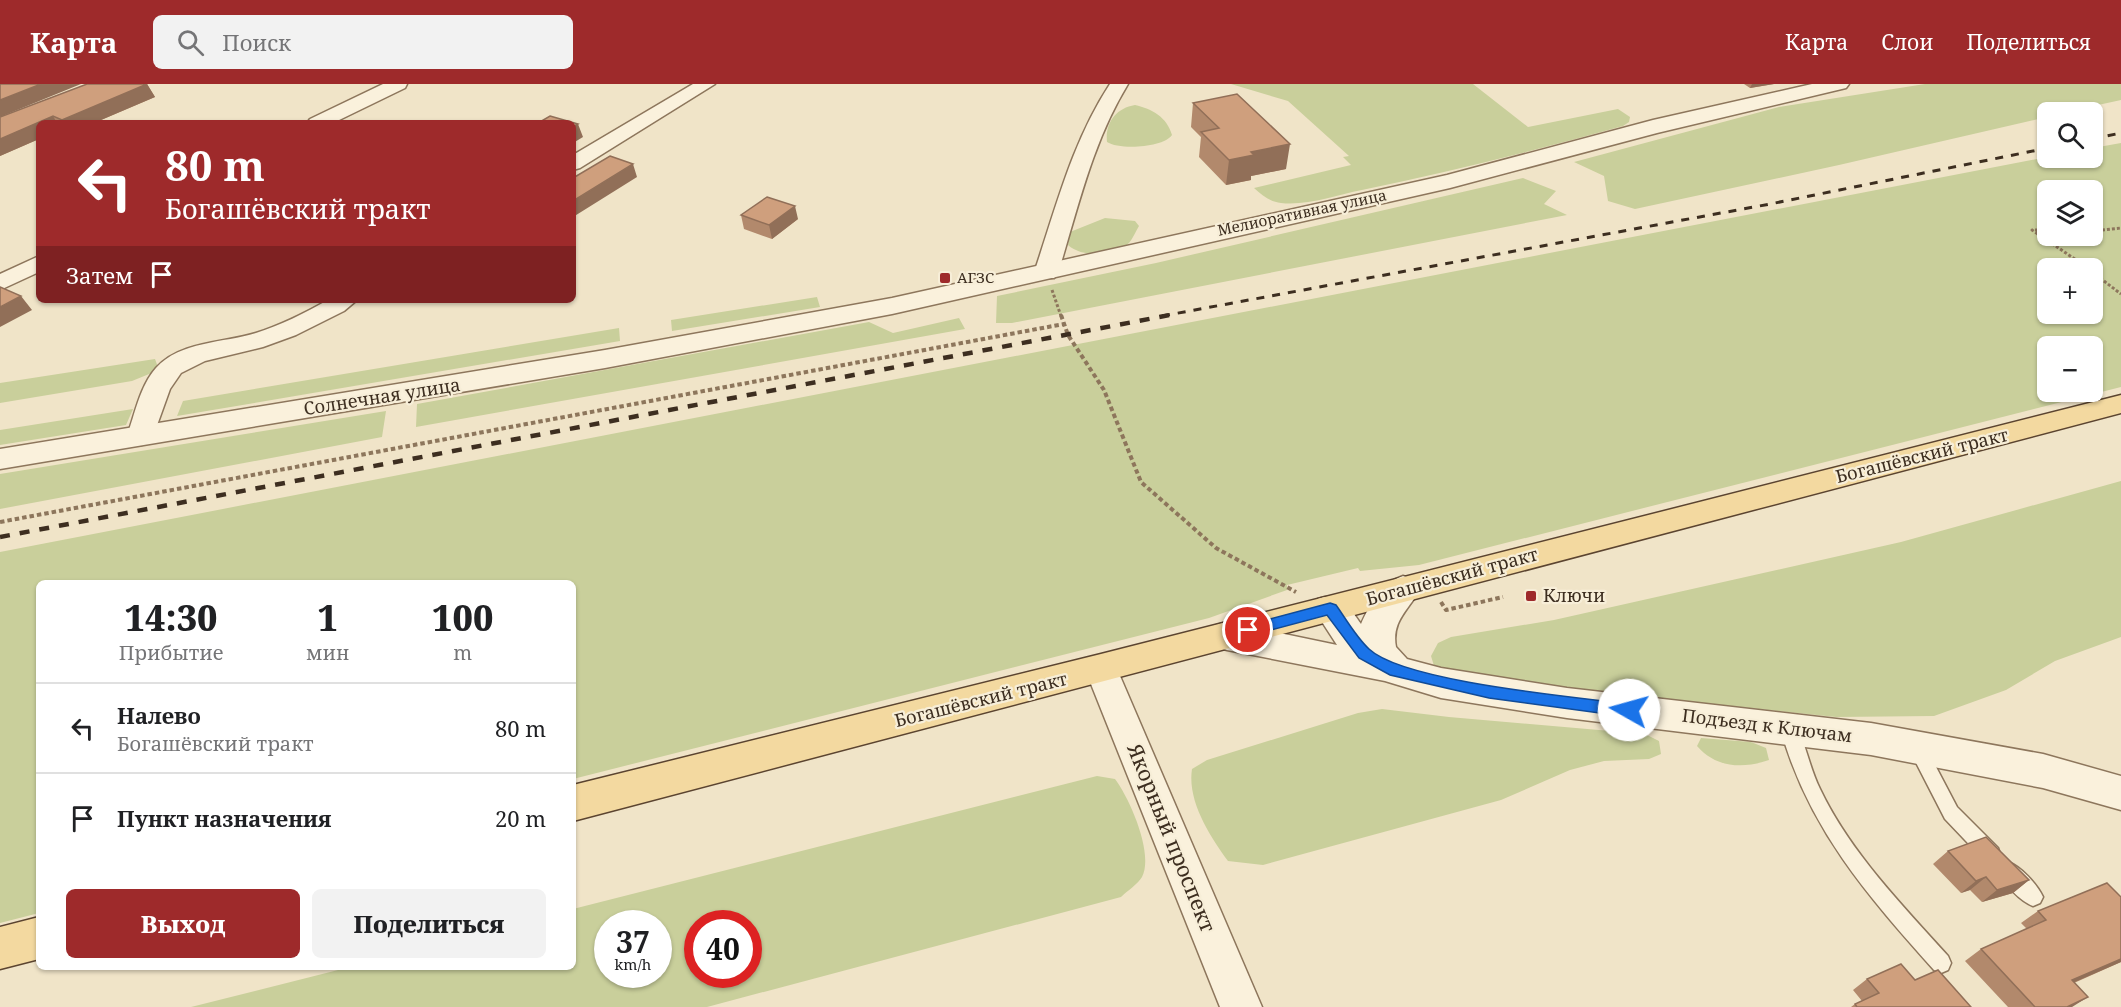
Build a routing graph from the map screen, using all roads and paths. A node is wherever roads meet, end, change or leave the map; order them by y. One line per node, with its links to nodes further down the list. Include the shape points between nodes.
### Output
1 (398, 84): 5 (street)
2 (706, 84): 6 (street)
3 (1119, 84): 12 (street, via 1086,141)
4 (1830, 85): 12 (street, Мелиоративная улица, via 1450,181)
5 (323, 120)
6 (576, 162)
7 (2121, 228): 8 (path)
8 (2103, 230)
9 (2056, 246): 10 (path)
10 (2073, 258)
11 (36, 265): 14 (street)
12 (1046, 273): 17 (path); 18 (street, Мелиоративная улица)
13 (2103, 280): 15 (path)
14 (0, 283)
15 (2121, 294)
16 (340, 303): 20 (street, via 314,319 265,338 173,366 164,376)
17 (1064, 324): 22 (path); 24 (path, via 1104,390 1141,482 1216,548)
18 (763, 331): 20 (street, Солнечная улица)
19 (2121, 404): 23 (main road, Богашёвский тракт)
20 (141, 436): 21 (street, Солнечная улица)
21 (0, 459)
22 (0, 522)
23 (1403, 590): 27 (main road, Богашёвский тракт); 30 (street, via 1387,607 1377,626 1378,650)
24 (1294, 592)
25 (1503, 597): 26 (path, via 1446,610)
26 (1440, 601)
27 (1330, 608): 28 (main road, Богашёвский тракт); 30 (street, Подъезд к Ключам, via 1364,654)
28 (1227, 636): 29 (main road, Богашёвский тракт); 30 (street)
29 (1101, 669): 34 (main road, Богашёвский тракт); 39 (street, Якорный проспект)
30 (1395, 670): 31 (street, Подъезд к Ключам, via 1489,692)
31 (1790, 730): 32 (street, Подъезд к Ключам); 38 (lane, via 1796,757 1824,813 1871,886)
32 (1917, 747): 33 (street, Подъезд к Ключам, via 2043,771); 35 (lane, via 1951,813)
33 (2121, 793)
34 (576, 802)
35 (2033, 897)
36 (36, 939): 37 (main road)
37 (0, 948)
38 (1941, 963)
39 (1241, 1007)

